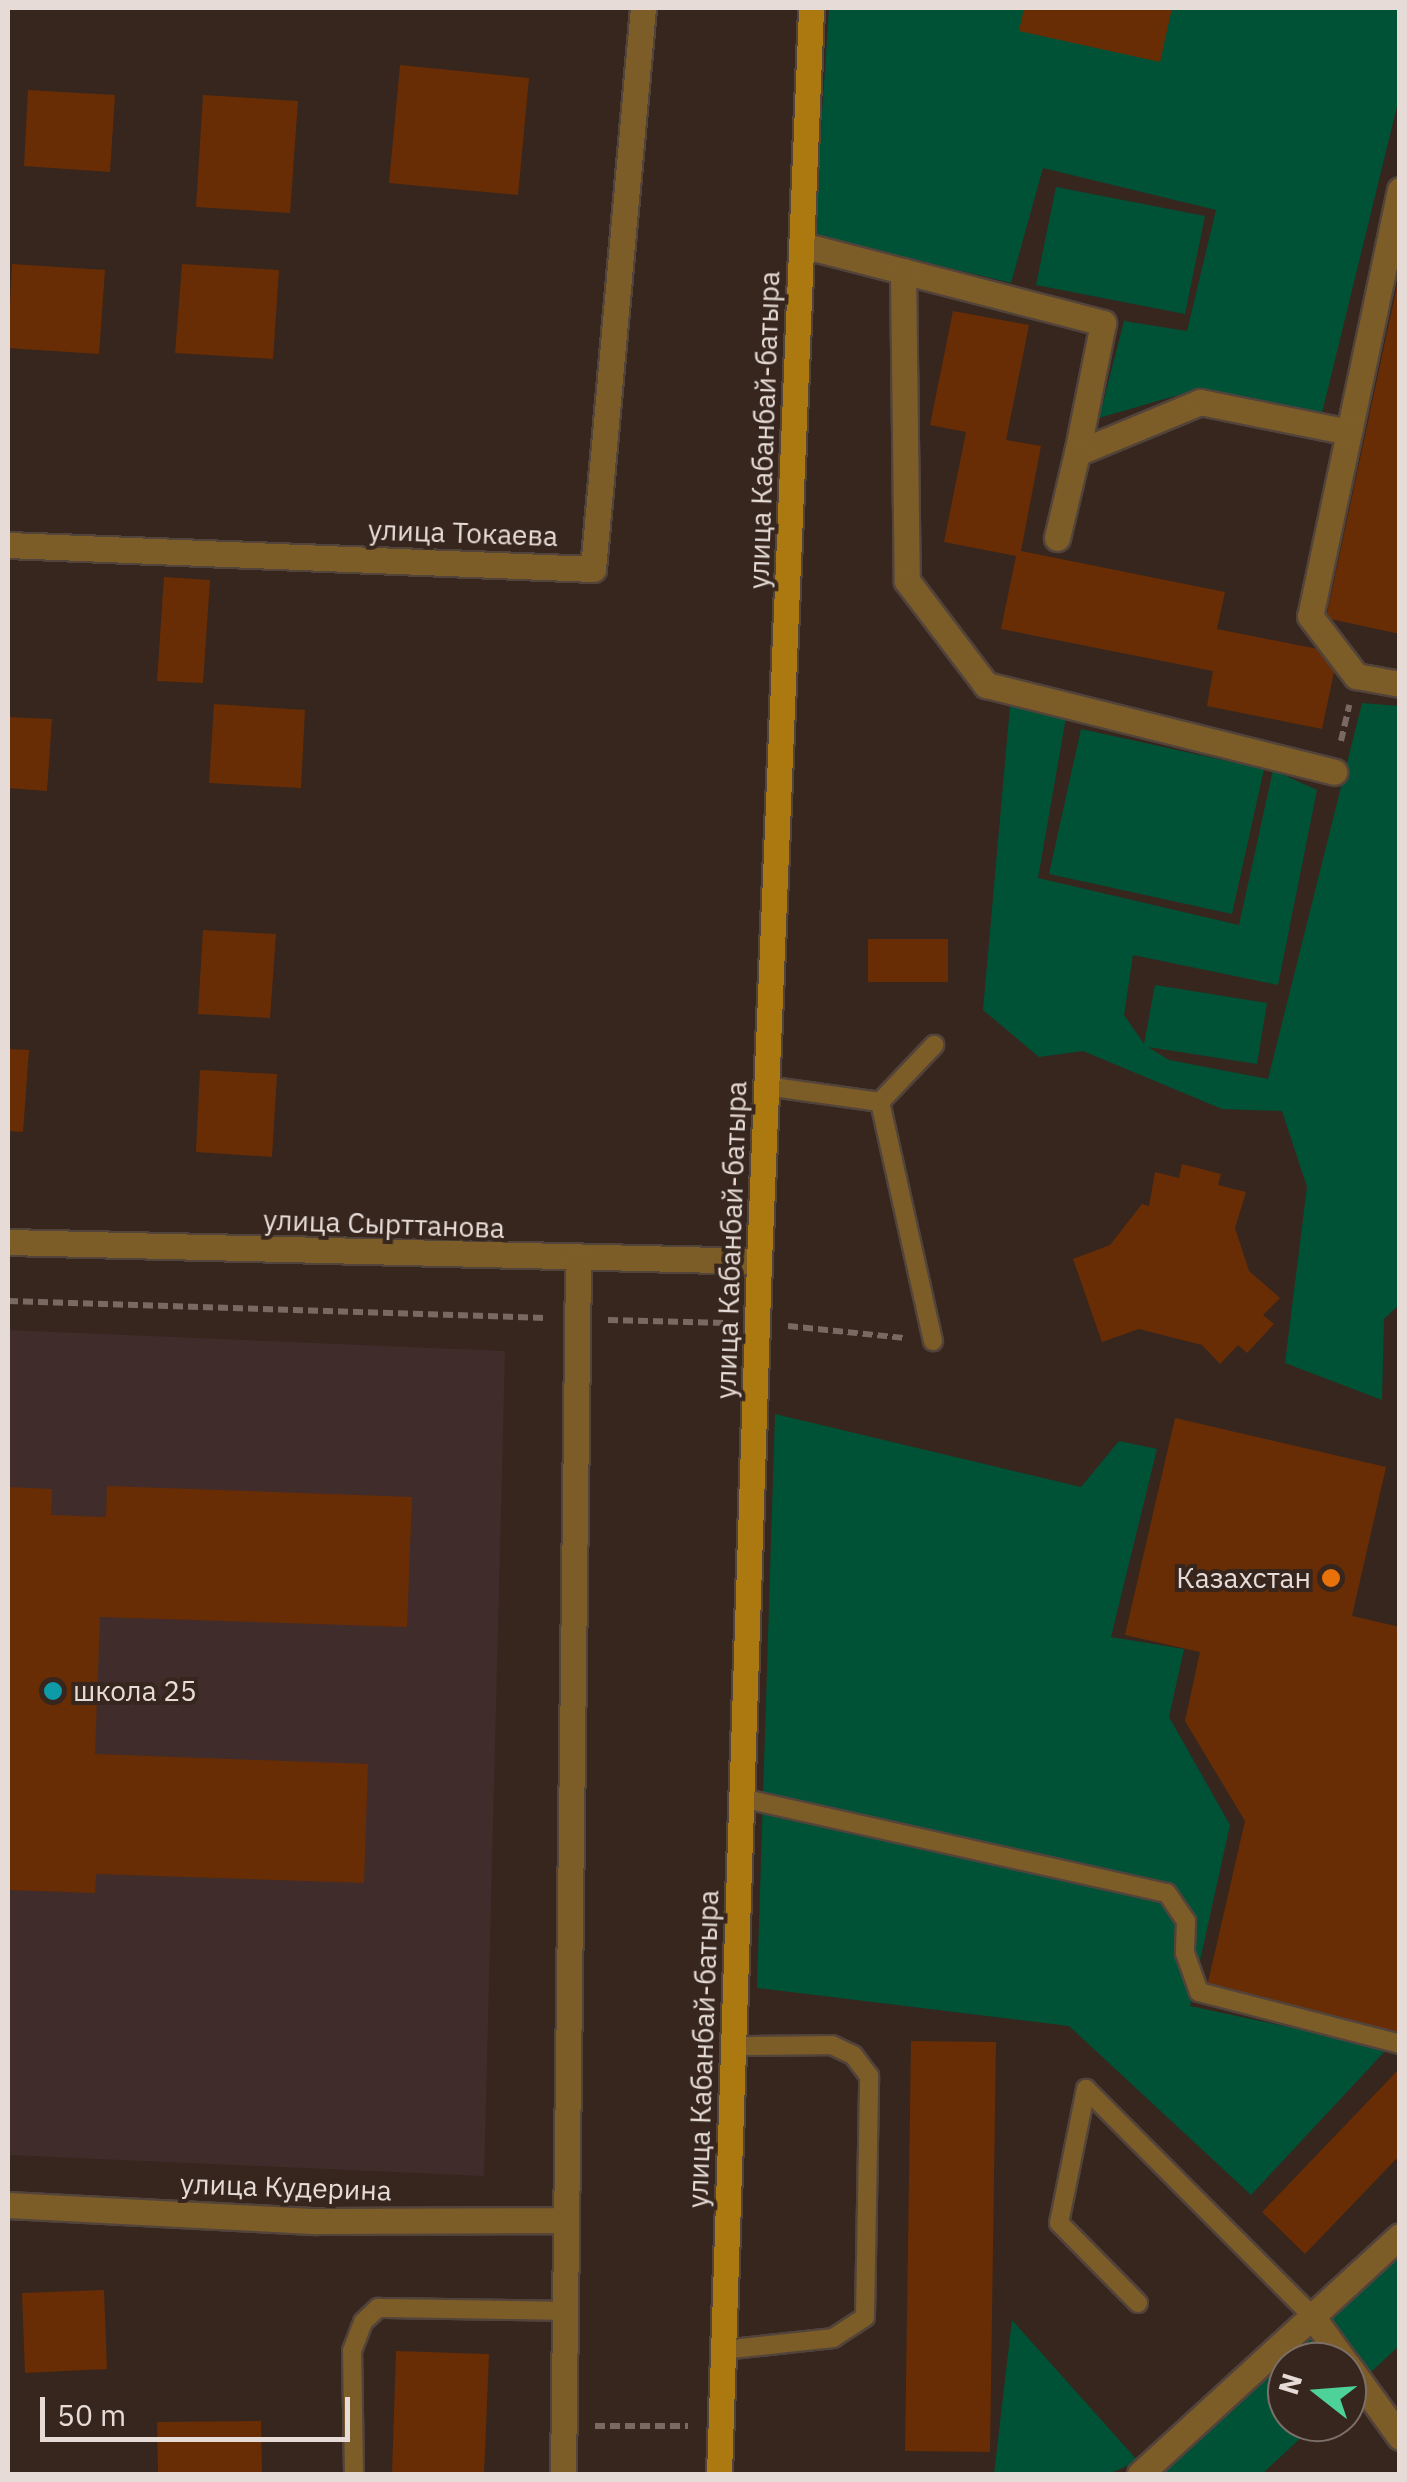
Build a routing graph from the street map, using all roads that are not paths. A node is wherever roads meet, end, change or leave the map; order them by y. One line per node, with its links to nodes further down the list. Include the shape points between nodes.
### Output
1 (643, 8): 9 (street, улица Токаева, via 593,568)
2 (811, 8): 4 (main road, улица Кабанбай-батыра)
3 (1400, 190): 6 (street)
4 (802, 245): 5 (street); 13 (main road, улица Кабанбай-батыра)
5 (903, 271): 7 (street, via 1102,324); 11 (street, via 907,580 986,685)
6 (1349, 432): 7 (street, via 1200,402); 10 (street, via 1310,616 1356,676)
7 (1077, 453): 8 (street)
8 (1057, 538)
9 (8, 545)
10 (1400, 684)
11 (1334, 772)
12 (934, 1045): 14 (lane)
13 (766, 1086): 14 (lane); 17 (main road, улица Кабанбай-батыра)
14 (880, 1102): 18 (lane)
15 (8, 1242): 16 (street, улица Сырттанова)
16 (578, 1260): 17 (street, улица Сырттанова); 23 (street)
17 (759, 1260): 19 (main road, улица Кабанбай-батыра)
18 (933, 1341)
19 (741, 1798): 20 (lane, via 1167,1892 1186,1921 1185,1953 1200,1992); 21 (main road, улица Кабанбай-батыра)
20 (1400, 2044)
21 (733, 2046): 29 (main road, улица Кабанбай-батыра); 29 (lane, via 832,2046 854,2054 869,2076 865,2316 833,2338)
22 (8, 2206): 23 (street, улица Кудерина, via 317,2221)
23 (562, 2220): 26 (street)
24 (1400, 2236): 27 (street)
25 (1138, 2303): 27 (lane, via 1059,2223 1086,2090)
26 (566, 2311): 32 (lane, via 378,2308 362,2322 352,2351); 33 (street)
27 (1312, 2316): 28 (street); 35 (street)
28 (1331, 2342)
29 (724, 2350): 34 (main road, улица Кабанбай-батыра)
30 (1367, 2392): 31 (street)
31 (1400, 2437)
32 (354, 2474)
33 (563, 2474)
34 (719, 2474)
35 (1140, 2474)

